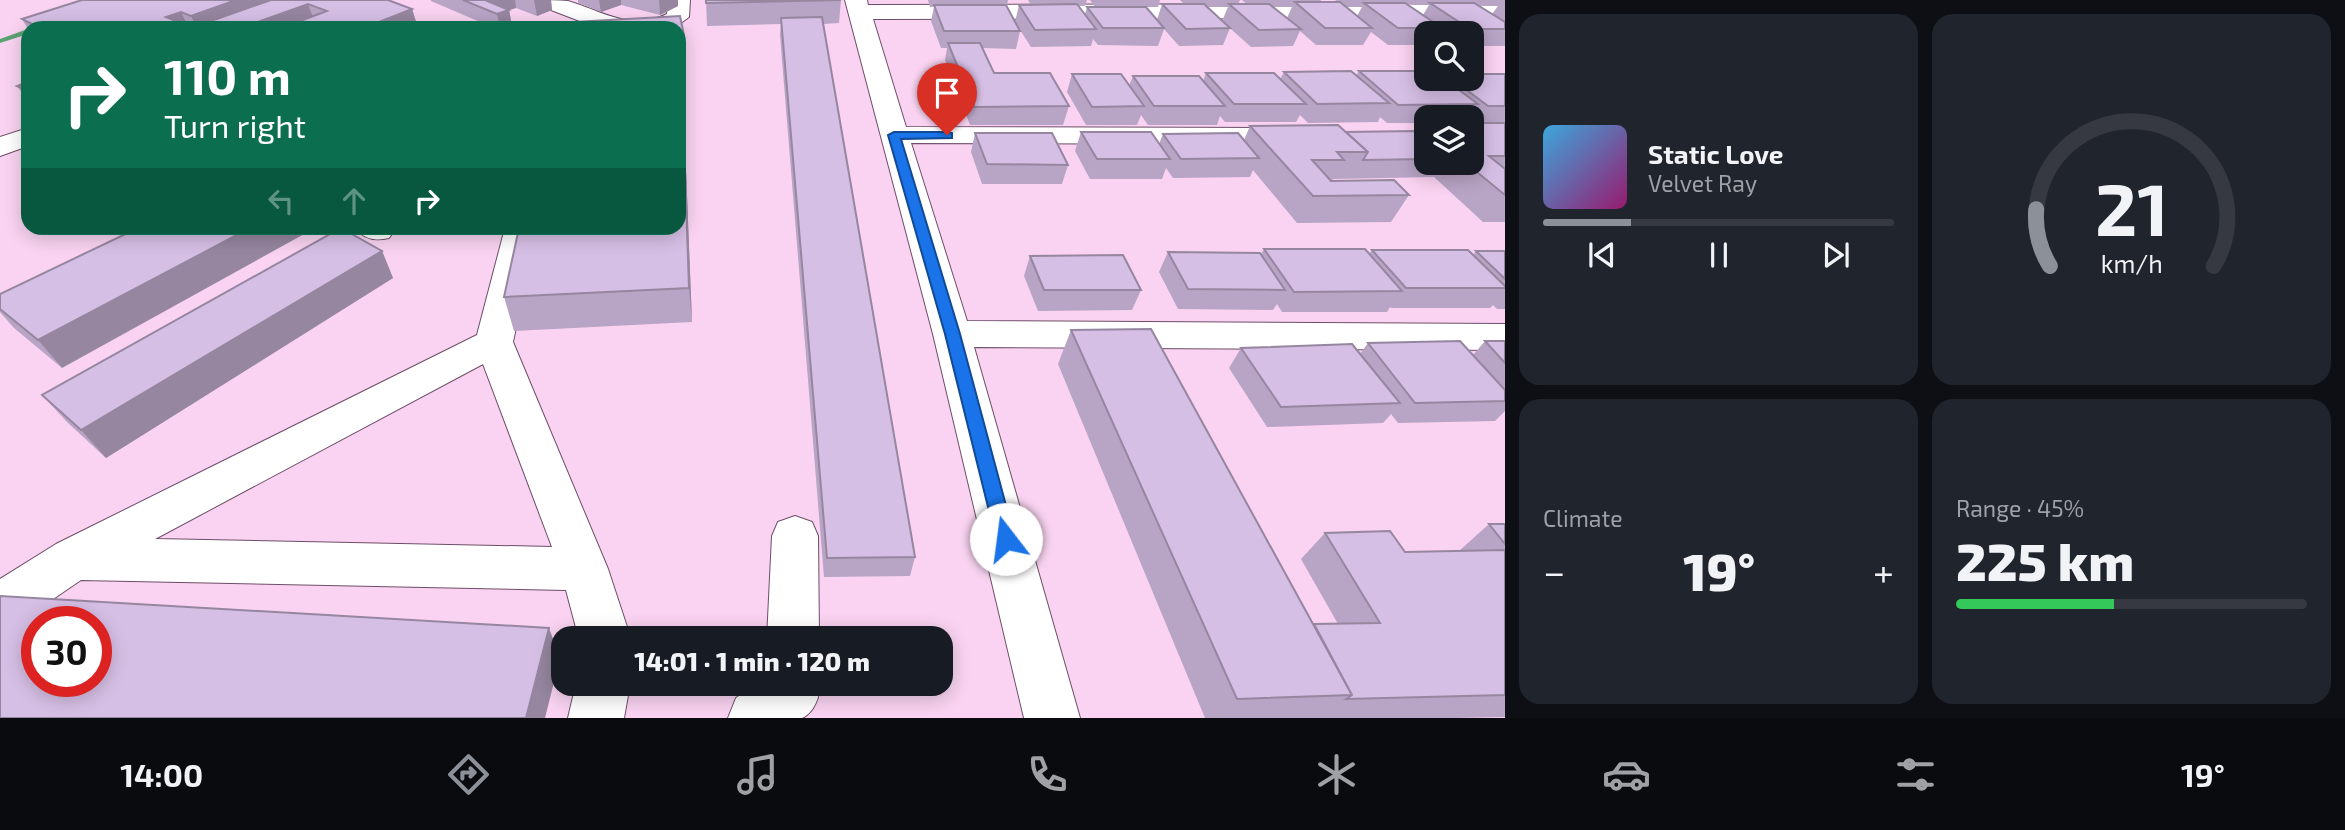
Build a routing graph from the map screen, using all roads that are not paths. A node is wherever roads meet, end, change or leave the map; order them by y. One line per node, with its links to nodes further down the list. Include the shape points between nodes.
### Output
1 (546, 0): 5 (street)
2 (679, 0): 6 (street, via 678,17)
3 (858, 6): 4 (street); 7 (street)
4 (1505, 11)
5 (601, 21)
6 (670, 21)
7 (894, 135): 8 (street); 12 (street)
8 (1331, 136)
9 (21, 139): 10 (street)
10 (0, 147)
11 (519, 235): 14 (street)
12 (953, 334): 13 (street); 25 (street)
13 (1505, 337)
14 (494, 342): 16 (street); 17 (street)
15 (794, 536): 20 (street)
16 (73, 559): 17 (street); 18 (street)
17 (584, 569): 19 (street)
18 (0, 607)
19 (601, 626)
20 (793, 626)
21 (601, 696): 23 (street)
22 (786, 696): 24 (street)
23 (596, 718)
24 (756, 718)
25 (1052, 718)

